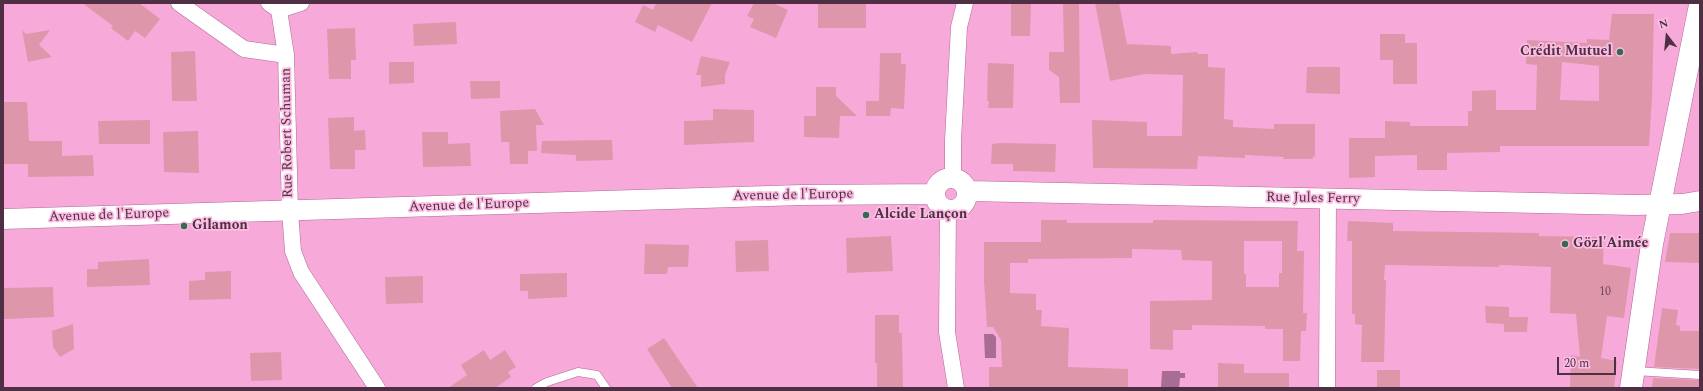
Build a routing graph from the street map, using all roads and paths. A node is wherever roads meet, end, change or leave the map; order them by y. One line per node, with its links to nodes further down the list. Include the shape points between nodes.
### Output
1 (179, 3): 6 (street, Rue Robert Schuman, via 244,49)
2 (301, 3): 5 (street)
3 (963, 4): 7 (street, via 959,34)
4 (1700, 5): 12 (main road)
5 (274, 6): 6 (street, Rue Robert Schuman)
6 (286, 55): 14 (street, Rue Robert Schuman)
7 (952, 177): 8 (street, via 963,181); 9 (street, via 942,180 935,188)
8 (968, 191): 10 (street, Rue Jules Ferry); 13 (street, via 966,202 962,206)
9 (935, 194): 13 (street, via 938,204); 14 (street, Avenue de l'Europe, via 802,195)
10 (1328, 199): 12 (street, Rue Jules Ferry); 22 (street)
11 (1700, 200): 12 (street, Rue Jules Ferry, via 1682,204)
12 (1659, 204): 17 (main road)
13 (948, 210): 21 (street, via 947,332)
14 (290, 211): 15 (street, Avenue de l'Europe); 18 (street, Rue Robert Schuman, via 293,251 301,272)
15 (3, 219)
16 (1700, 375): 17 (lane)
17 (1632, 380)
18 (377, 388)
19 (536, 388): 20 (lane, via 578,372 597,375)
20 (606, 388)
21 (956, 388)
22 (1327, 388)

